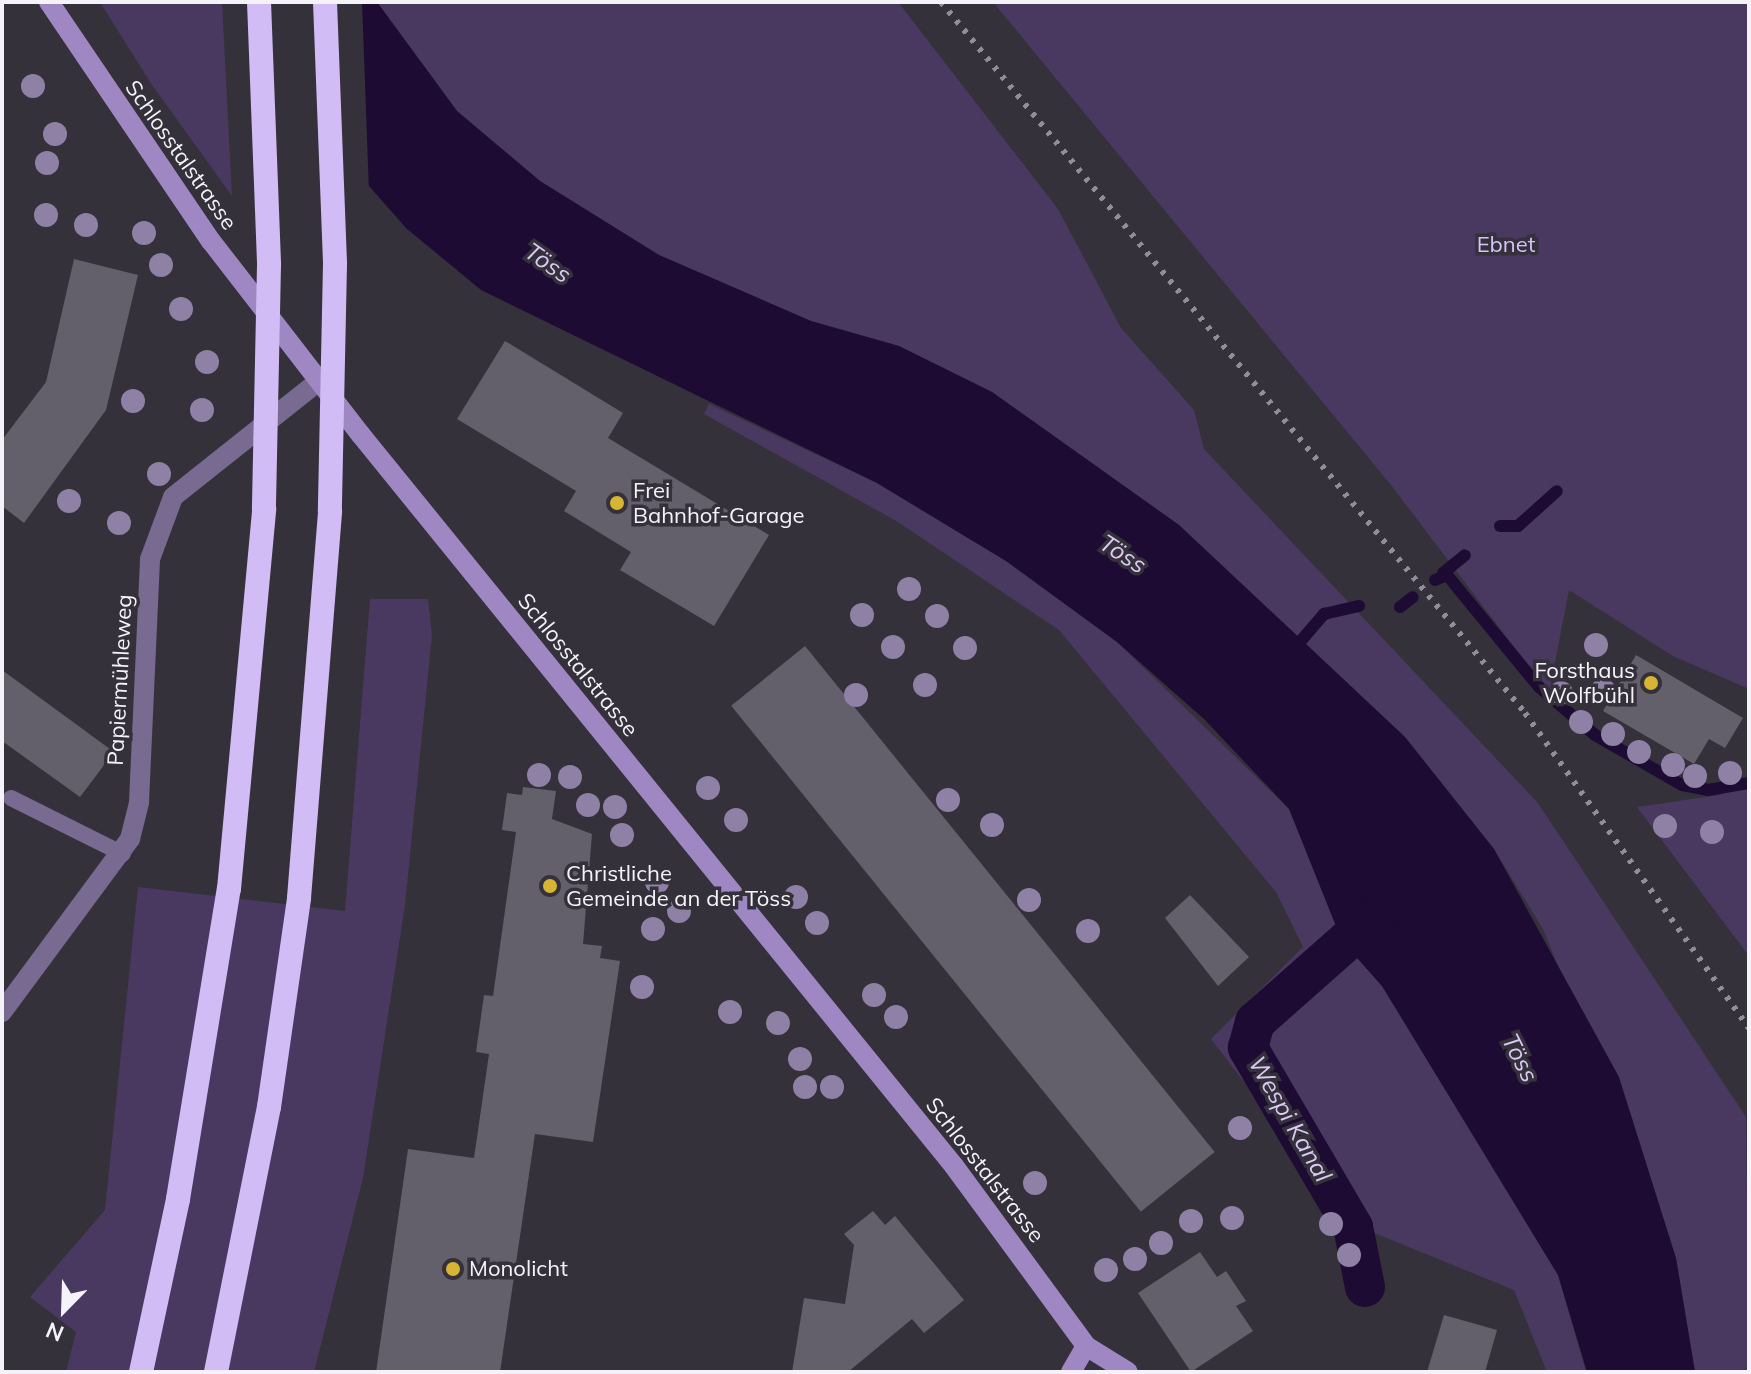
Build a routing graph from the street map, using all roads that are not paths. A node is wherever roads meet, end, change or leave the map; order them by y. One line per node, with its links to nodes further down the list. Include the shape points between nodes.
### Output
1 (49, 2): 4 (main road, Schlosstalstrasse, via 211,241)
2 (259, 2): 9 (highway, bridge, via 269,265 264,509 227,903)
3 (325, 2): 10 (highway, bridge, via 335,264 330,511 299,898 264,1137)
4 (319, 381): 6 (street, Papiermühleweg, via 173,497 158,528 139,802); 8 (main road, Schlosstalstrasse, via 954,1166)
5 (11, 798): 6 (lane)
6 (123, 854): 7 (street, Papiermühleweg)
7 (2, 1012)
8 (1086, 1346): 11 (main road); 12 (main road)
9 (141, 1372)
10 (216, 1372)
11 (1071, 1372)
12 (1128, 1372)

